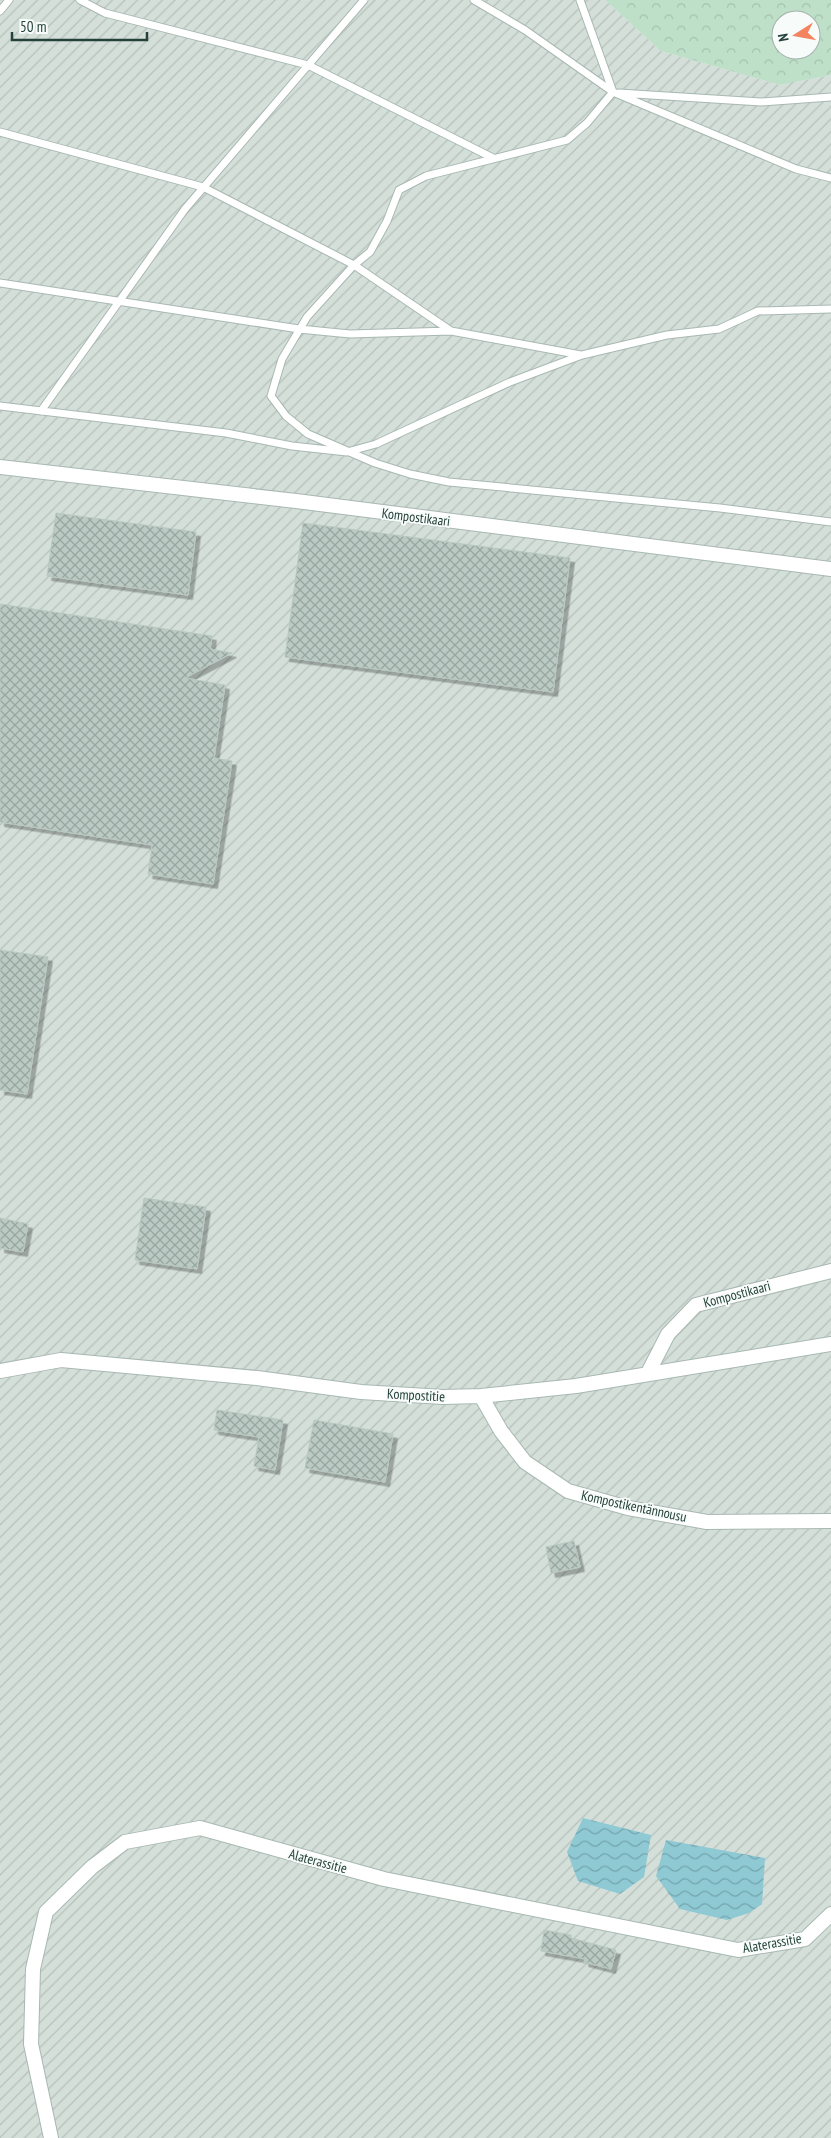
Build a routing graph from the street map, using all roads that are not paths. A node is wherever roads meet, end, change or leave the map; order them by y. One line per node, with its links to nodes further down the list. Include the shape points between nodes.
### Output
1 (9, 0): 6 (lane)
2 (80, 0): 7 (lane, via 105,13)
3 (364, 0): 7 (lane)
4 (474, 0): 8 (lane, via 525,30)
5 (580, 0): 8 (lane)
6 (0, 11)
7 (308, 65): 11 (lane); 13 (lane)
8 (613, 92): 9 (lane, via 761,102); 11 (lane, via 587,123 567,140); 12 (lane, via 796,169)
9 (831, 97)
10 (0, 132): 13 (lane)
11 (493, 158): 14 (lane, via 426,176 399,190 387,222 370,252)
12 (831, 178)
13 (203, 188): 14 (lane); 16 (lane)
14 (354, 265): 18 (lane); 19 (lane)
15 (0, 283): 16 (lane)
16 (118, 302): 18 (lane); 22 (lane)
17 (831, 309): 20 (lane, via 758,311 719,329 666,336)
18 (300, 329): 19 (lane, via 350,334); 23 (lane, via 282,359 271,396 286,416 308,434)
19 (451, 331): 20 (lane)
20 (582, 355): 23 (lane, via 510,382 376,444)
21 (0, 406): 22 (lane)
22 (41, 411): 23 (lane, via 226,433 292,446)
23 (347, 452): 25 (lane, via 410,474 449,482)
24 (0, 467): 26 (street, Kompostikaari)
25 (831, 522)
26 (831, 569)
27 (831, 1271): 30 (street, Kompostikaari, via 696,1305 668,1334)
28 (831, 1344): 30 (street, Kompostitie)
29 (0, 1371): 31 (street, Kompostitie, via 61,1360 257,1378 361,1392)
30 (648, 1373): 31 (street, Kompostitie, via 576,1386)
31 (481, 1396): 32 (street, Kompostikentännousu, via 501,1432 525,1462 568,1491 628,1508 707,1522)
32 (831, 1521)
33 (831, 1914): 34 (street, Alaterassitie, via 805,1939 738,1950 384,1879 200,1828 125,1842 92,1866 46,1912 33,1969 31,2044)
34 (51, 2138)

